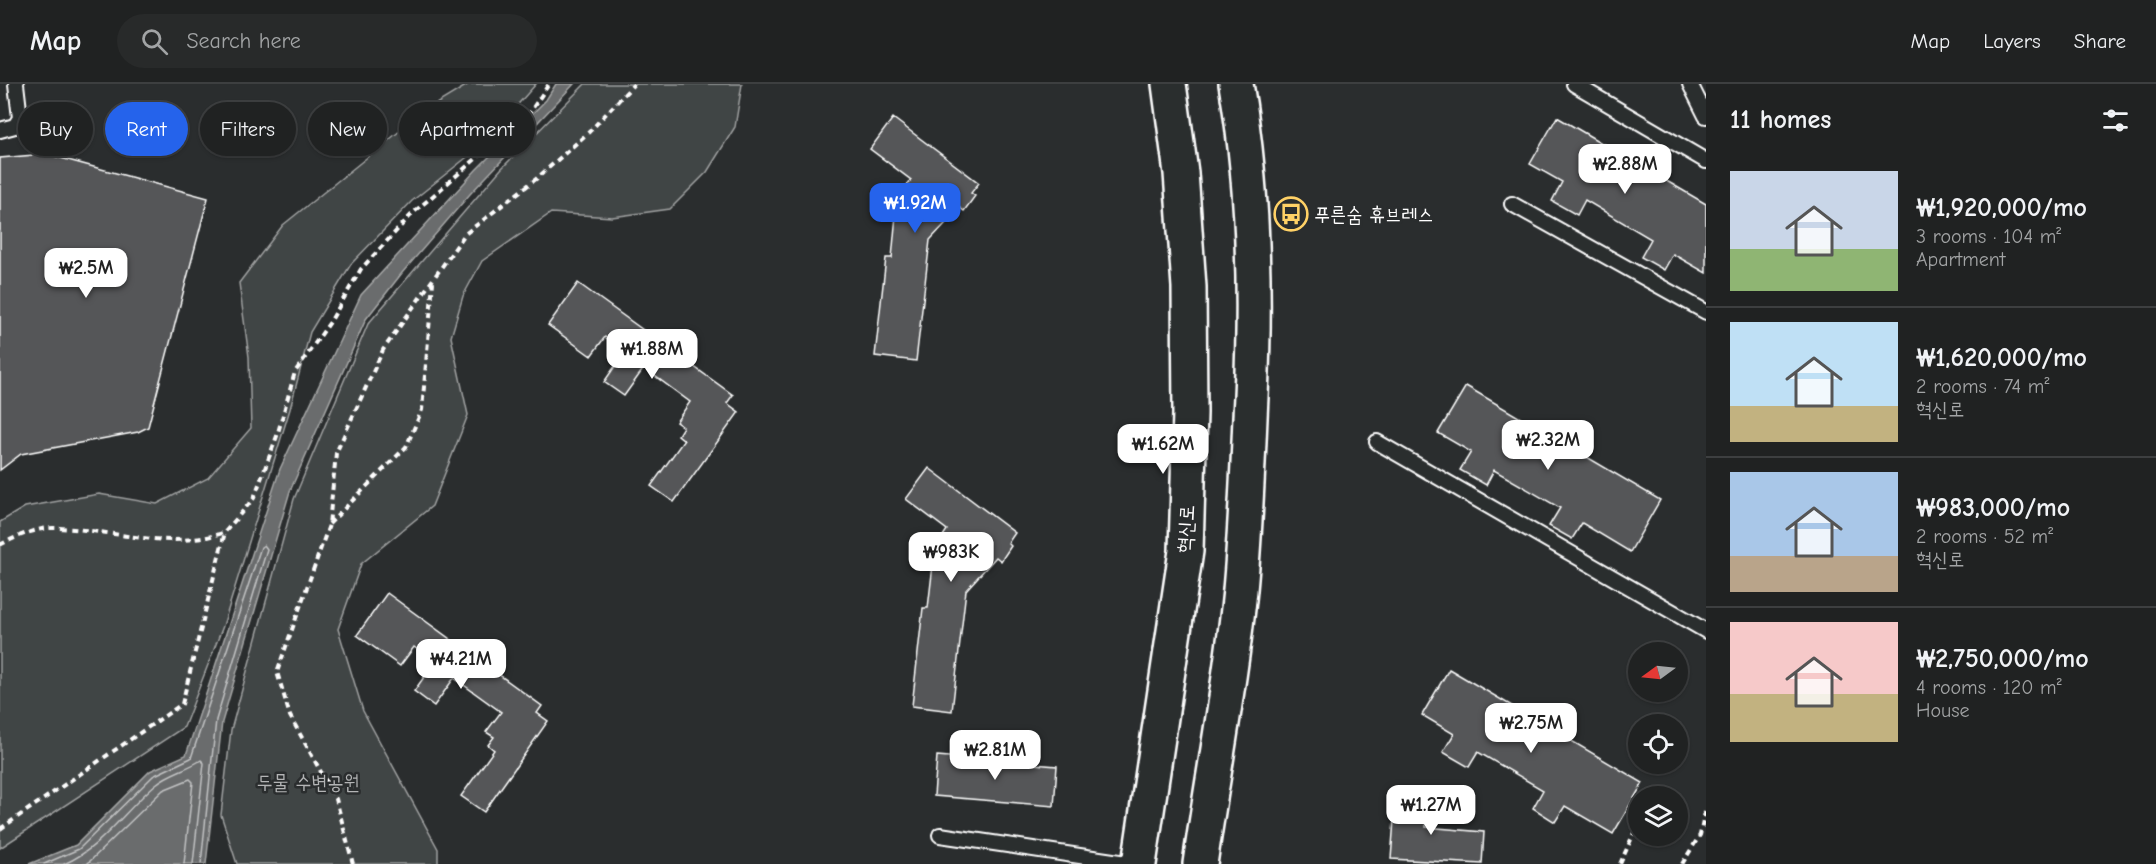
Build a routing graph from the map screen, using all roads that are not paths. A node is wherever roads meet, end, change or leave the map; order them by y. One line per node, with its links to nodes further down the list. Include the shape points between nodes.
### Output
1 (16, 84): 7 (lane, via 20,118 15,126)
2 (1168, 84): 15 (street, 혁신로, via 1181,173 1189,287 1186,551)
3 (1236, 84): 16 (street, via 1246,139 1252,211 1255,312 1249,449 1240,591)
4 (1574, 84): 8 (lane)
5 (1689, 84): 6 (lane)
6 (1706, 116)
7 (0, 130)
8 (1706, 160)
9 (1512, 204): 10 (lane)
10 (1706, 312)
11 (1377, 442): 12 (lane)
12 (1706, 631)
13 (940, 835): 14 (lane)
14 (1133, 864)
15 (1139, 864)
16 (1200, 864)

